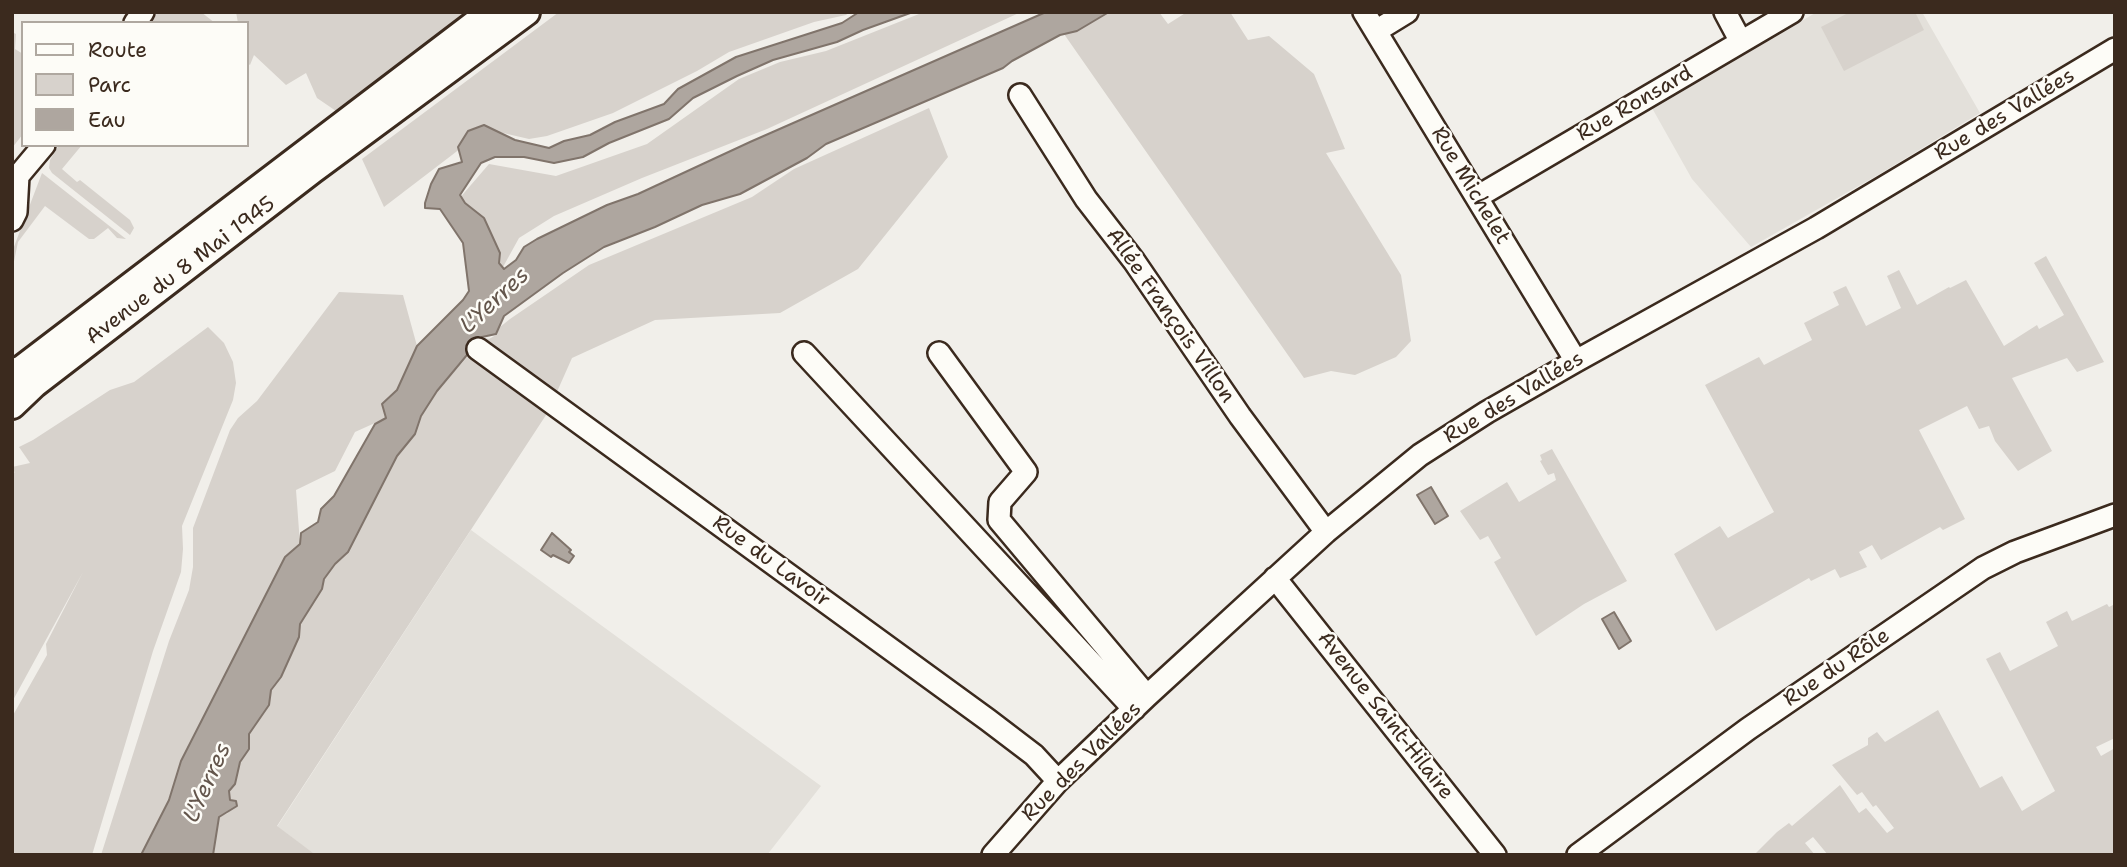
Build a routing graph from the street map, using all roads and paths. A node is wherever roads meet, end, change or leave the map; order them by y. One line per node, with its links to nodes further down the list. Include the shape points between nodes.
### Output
1 (491, 12): 10 (main road)
2 (526, 12): 10 (main road)
3 (1407, 12): 6 (street)
4 (1725, 12): 7 (street)
5 (1793, 12): 7 (street, Rue Ronsard)
6 (1370, 21): 13 (street, Rue Michelet)
7 (1741, 42): 13 (street, Rue Ronsard)
8 (2115, 49): 18 (street, Rue des Vallées, via 1816,228)
9 (1020, 95): 22 (street, Allée François Villon, via 1086,199)
10 (348, 133): 19 (main road, Avenue du 8 Mai 1945); 20 (main road, Avenue du 8 Mai 1945)
11 (42, 147): 12 (street)
12 (15, 175): 14 (street)
13 (1477, 197): 18 (street, Rue Michelet)
14 (12, 220)
15 (478, 349): 25 (street, Rue du Lavoir, via 997,727 1034,755)
16 (804, 353): 24 (street)
17 (939, 353): 24 (street, via 1026,472 1000,502 999,520)
18 (1576, 361): 22 (street, Rue des Vallées, via 1420,455)
19 (12, 373)
20 (12, 405)
21 (2115, 515): 28 (street, Rue du Rôle, via 1983,568 1748,729)
22 (1326, 532): 23 (street, Rue des Vallées)
23 (1275, 578): 24 (street, Rue des Vallées); 27 (street, Avenue Saint-Hilaire)
24 (1141, 702): 25 (street, Rue des Vallées)
25 (1058, 781): 26 (street, Rue des Vallées)
26 (993, 855)
27 (1495, 855)
28 (1578, 855)

